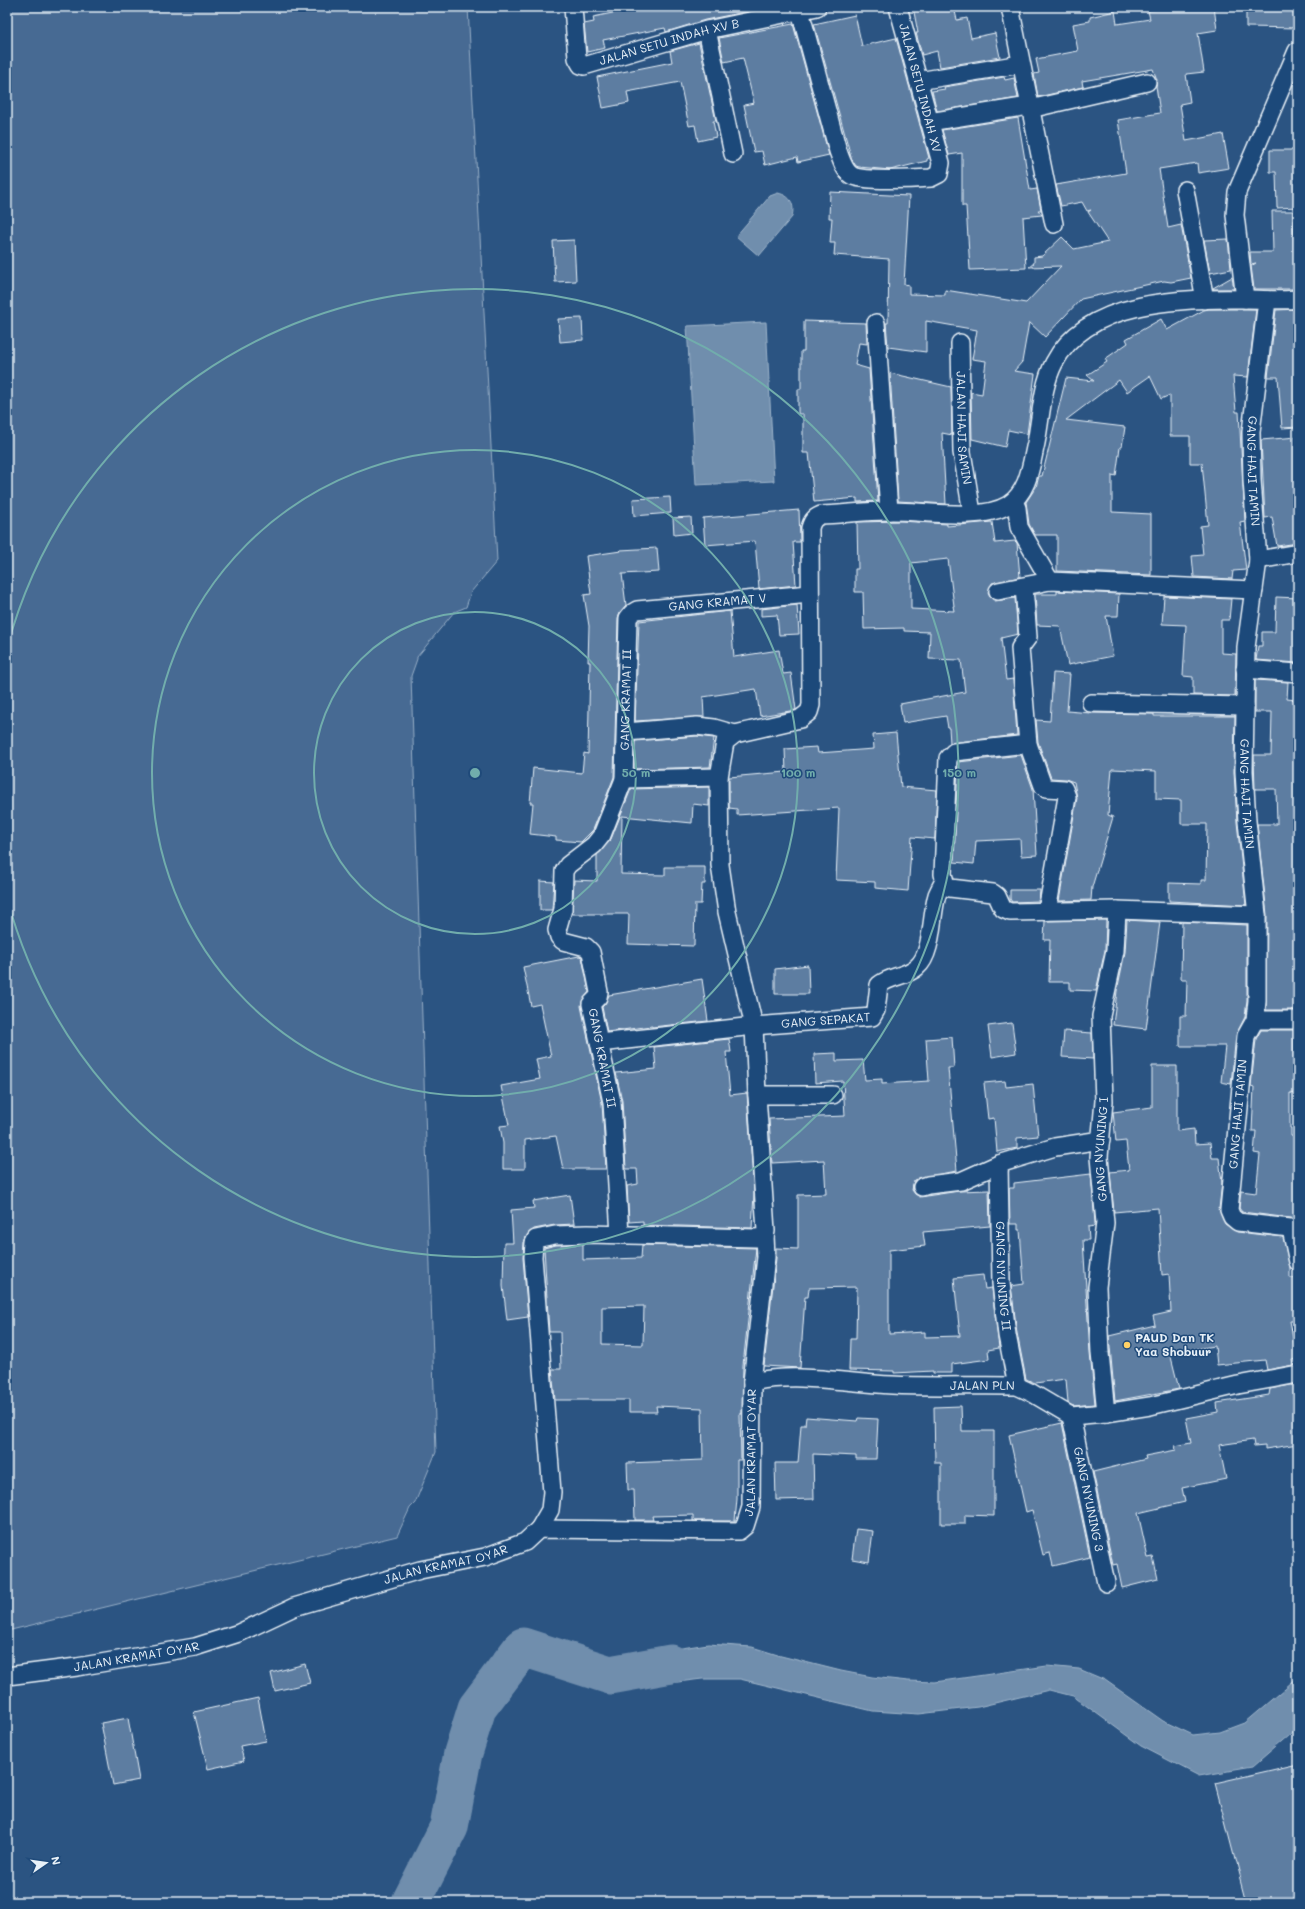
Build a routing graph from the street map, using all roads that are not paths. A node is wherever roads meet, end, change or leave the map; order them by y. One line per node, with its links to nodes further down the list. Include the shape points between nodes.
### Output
1 (573, 7): 5 (street, JALAN SETU INDAH XV B, via 577,58 584,66)
2 (898, 7): 8 (street, JALAN SETU INDAH XV)
3 (1010, 7): 7 (street)
4 (809, 9): 5 (street, JALAN SETU INDAH XV B); 11 (street, JALAN SETU INDAH XV, via 838,151 846,169 856,178 863,179 931,178 939,174 941,163)
5 (707, 30): 12 (street)
6 (1297, 51): 15 (street, via 1237,192 1236,215)
7 (1021, 64): 8 (street); 10 (street)
8 (918, 81): 11 (street, JALAN SETU INDAH XV)
9 (1148, 82): 10 (street)
10 (1030, 108): 11 (street); 14 (street)
11 (929, 122)
12 (733, 154)
13 (1185, 190): 17 (street)
14 (1054, 224)
15 (1245, 299): 17 (street); 18 (street)
16 (1298, 299): 18 (street)
17 (1205, 300): 21 (street, via 1157,304 1125,311 1081,330 1065,346 1054,363 1047,382 1031,468 1023,488)
18 (1267, 300): 25 (street, GANG HAJI TAMIN, via 1252,432 1252,480)
19 (876, 324): 22 (street)
20 (960, 343): 23 (street, JALAN HAJI SAMIN, via 962,452)
21 (1014, 501): 23 (street, via 998,510); 26 (street, via 1018,527)
22 (889, 511): 23 (street); 30 (street, via 816,517 810,528)
23 (972, 513)
24 (1298, 553): 25 (street)
25 (1258, 560): 28 (street, GANG HAJI TAMIN)
26 (1050, 581): 27 (street); 28 (street)
27 (1024, 587): 29 (street); 38 (street, via 1028,636 1020,648)
28 (1254, 590): 32 (street, GANG HAJI TAMIN)
29 (998, 591)
30 (810, 594): 31 (street, GANG KRAMAT V, via 637,610); 37 (street, via 809,712 800,719)
31 (628, 618): 36 (street, GANG KRAMAT II)
32 (1245, 669): 33 (street); 35 (street, GANG HAJI TAMIN)
33 (1298, 673)
34 (1091, 703): 35 (street)
35 (1245, 706): 44 (street, GANG HAJI TAMIN, via 1245,795)
36 (626, 732): 37 (street, via 697,726); 40 (street, GANG KRAMAT II)
37 (735, 734): 39 (street, JALAN KRAMAT OYAR, via 725,742)
38 (1028, 744): 41 (street, via 954,752 948,758); 43 (street, via 1043,786 1064,789 1067,797)
39 (719, 777): 40 (street); 47 (street, JALAN KRAMAT OYAR, via 720,866 723,888)
40 (624, 779): 48 (street, GANG KRAMAT II, via 602,835 564,871 564,909 557,930 563,941 586,947 591,952 599,992 591,1004)
41 (944, 881): 43 (street, via 950,888 993,893 1006,911); 47 (street, GANG SEPAKAT, via 937,894 926,955 919,966 908,975 895,976 880,985 876,1010 872,1017)
42 (1117, 910): 43 (street); 44 (street); 51 (street, GANG NYUNING I, via 1115,951 1101,1016 1104,1101)
43 (1047, 911)
44 (1257, 915): 45 (street, GANG HAJI TAMIN)
45 (1255, 1020): 46 (street); 54 (street, GANG HAJI TAMIN, via 1246,1036 1229,1210 1238,1222)
46 (1298, 1020)
47 (754, 1026): 48 (street); 49 (street, JALAN KRAMAT OYAR)
48 (599, 1043): 55 (street, GANG KRAMAT II, via 612,1102)
49 (757, 1094): 50 (street); 56 (street, JALAN KRAMAT OYAR)
50 (834, 1095)
51 (1101, 1140): 52 (street, via 1055,1147); 61 (street, GANG NYUNING I, via 1099,1157 1105,1223 1097,1287)
52 (998, 1164): 53 (street, via 961,1181); 60 (street, GANG NYUNING II, via 1001,1283 1005,1323)
53 (922, 1187)
54 (1294, 1229): 57 (street)
55 (620, 1235): 56 (street, via 756,1238); 63 (street, via 554,1235 536,1239 534,1243 535,1290 552,1492 550,1510)
56 (765, 1236): 59 (street, JALAN KRAMAT OYAR, via 766,1257)
57 (1298, 1262)
58 (1298, 1371): 61 (street, via 1150,1406)
59 (752, 1382): 60 (street, JALAN PLN, via 795,1377 893,1385); 63 (street, JALAN KRAMAT OYAR, via 751,1507 745,1526 739,1531)
60 (1017, 1386): 62 (street, JALAN PLN)
61 (1106, 1413): 62 (street)
62 (1070, 1416): 64 (street, GANG NYUNING 3)
63 (539, 1529): 65 (street, JALAN KRAMAT OYAR, via 525,1542 485,1557 420,1570 294,1607 239,1633 195,1647)
64 (1106, 1583)
65 (7, 1676)

